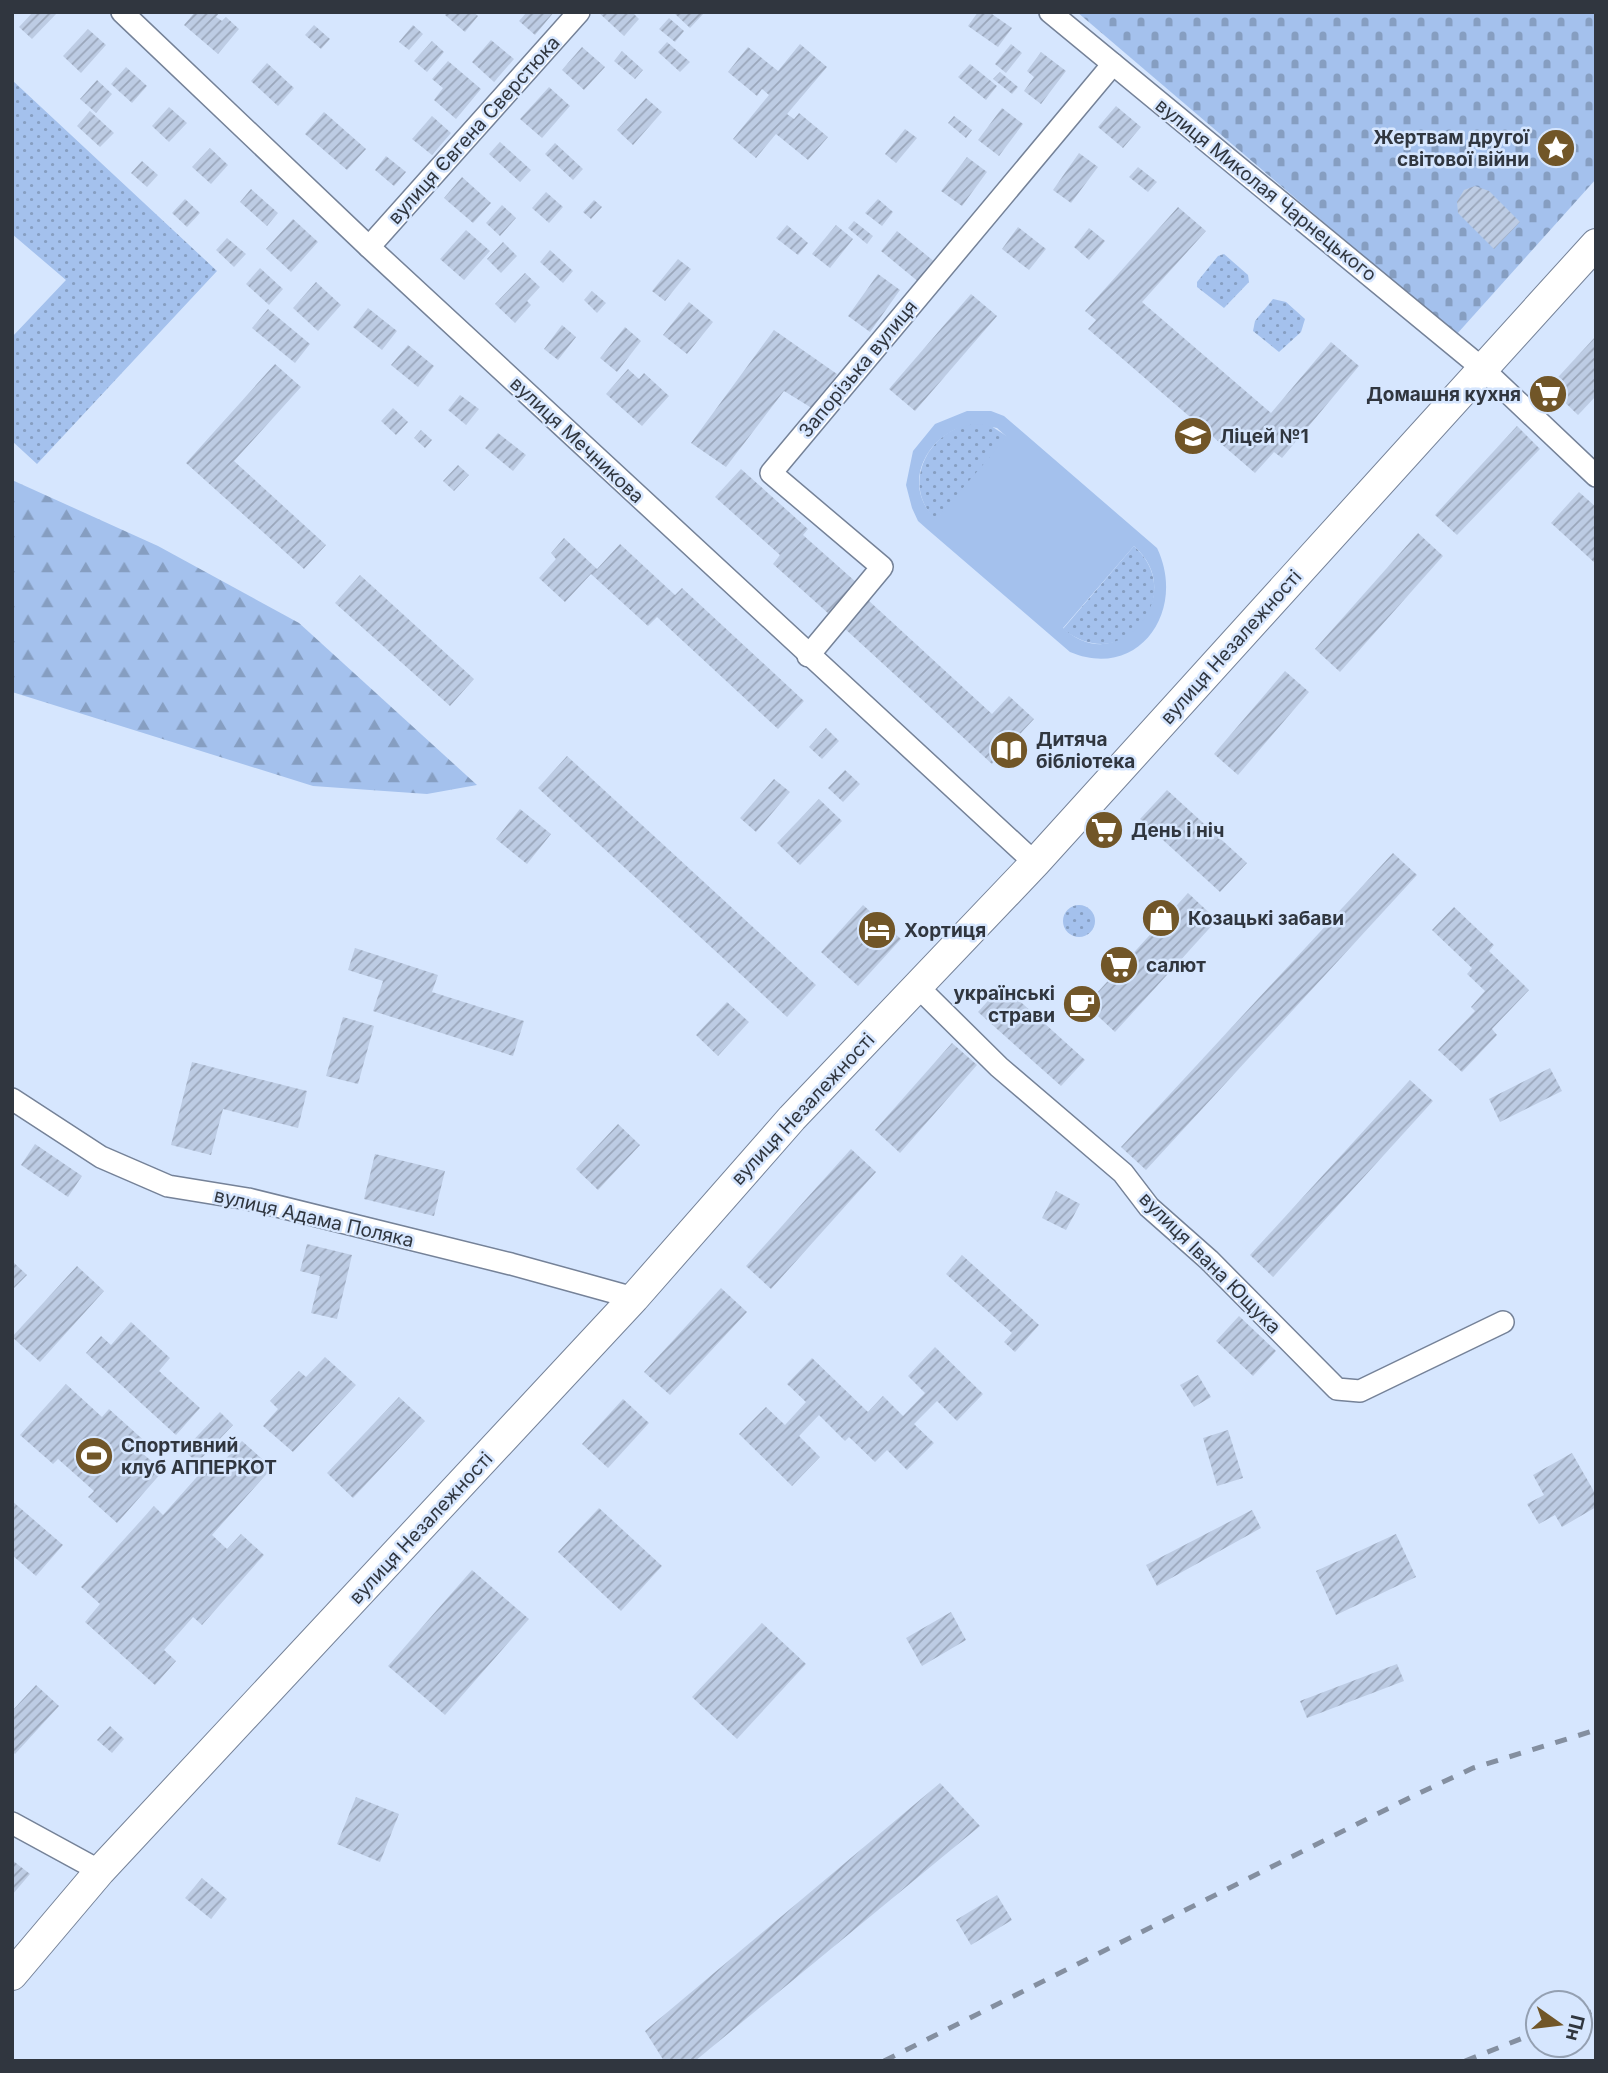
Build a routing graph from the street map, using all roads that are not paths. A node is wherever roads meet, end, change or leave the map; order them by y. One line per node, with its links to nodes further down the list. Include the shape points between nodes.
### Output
1 (122, 12): 6 (street, вулиця Мечникова)
2 (579, 12): 6 (street, вулиця Євгена Сверстюка)
3 (1049, 12): 4 (street, вулиця Миколая Чарнецького)
4 (1112, 64): 7 (street, вулиця Миколая Чарнецького); 9 (street, Запорізька вулиця, via 771,473 882,567)
5 (1596, 244): 7 (main road, вулиця Незалежності)
6 (369, 247): 9 (street, вулиця Мечникова)
7 (1483, 369): 8 (street, вулиця Миколая Чарнецького); 10 (main road, вулиця Незалежності)
8 (1596, 477)
9 (808, 656): 10 (street, вулиця Мечникова)
10 (1035, 863): 11 (main road, вулиця Незалежності)
11 (917, 986): 13 (main road, вулиця Незалежності, via 792,1118); 14 (street, вулиця Івана Ющука, via 999,1067 1123,1173 1149,1207 1209,1260 1337,1390 1360,1391)
12 (12, 1099): 13 (street, вулиця Адама Поляка, via 101,1157 168,1186 248,1199)
13 (634, 1298): 16 (main road, вулиця Незалежності)
14 (1503, 1322)
15 (12, 1823): 16 (street)
16 (100, 1871): 17 (main road, вулиця Незалежності)
17 (12, 1975)

